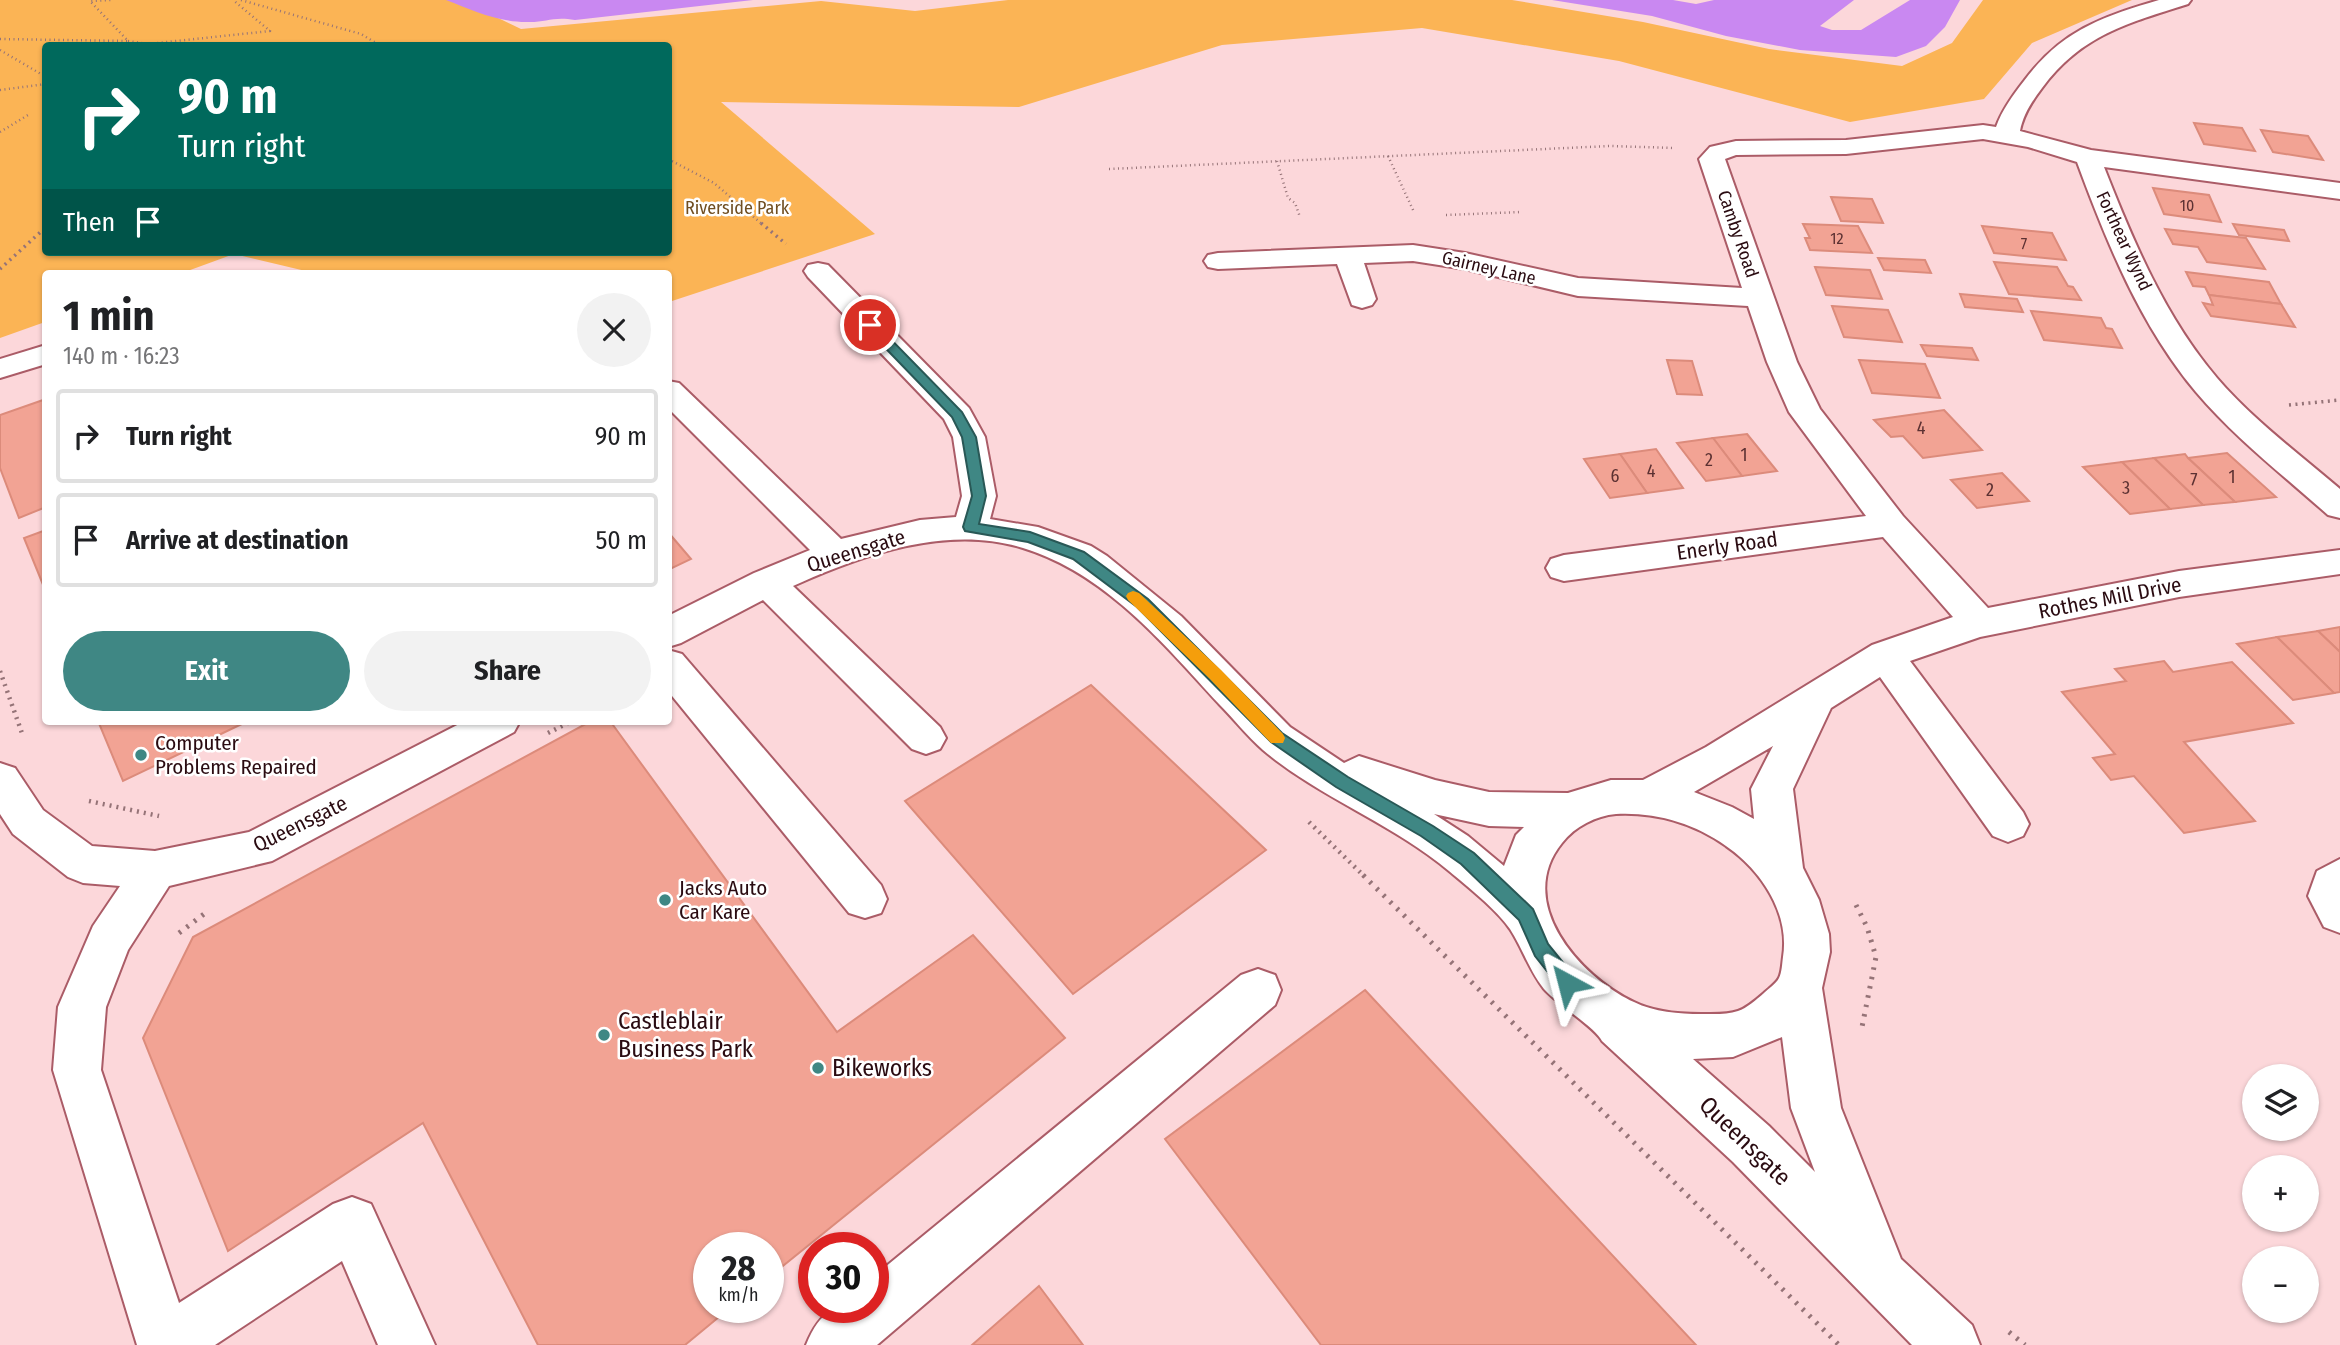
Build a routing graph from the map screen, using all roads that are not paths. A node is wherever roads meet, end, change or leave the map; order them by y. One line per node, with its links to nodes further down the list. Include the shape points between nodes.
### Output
1 (2181, 0): 2 (street, via 2091,30 2058,52 2013,113)
2 (2007, 135): 3 (street); 9 (street, Camby Road, via 1736,148 1714,154)
3 (2088, 157): 4 (street, Forthear Wynd); 13 (street, Forthear Wynd, via 2116,233 2186,359 2229,407)
4 (2340, 191)
5 (1347, 254): 6 (street, Gairney Lane); 8 (street); 9 (street, Gairney Lane, via 1435,255 1578,287)
6 (1218, 261)
7 (818, 271): 15 (street, via 958,415 969,437 979,496)
8 (1362, 299)
9 (1760, 299): 14 (street, Camby Road, via 1805,412)
10 (42, 355): 11 (street)
11 (0, 369)
12 (672, 394): 16 (street)
13 (2340, 507)
14 (1891, 524): 18 (street, Enerly Road); 20 (street, Camby Road)
15 (971, 527): 16 (street, Queensgate, via 904,533); 28 (street, Queensgate, via 1030,537 1078,556 1142,603)
16 (834, 553): 19 (street, Queensgate)
17 (2340, 562): 20 (street, Rothes Mill Drive, via 2179,584)
18 (1564, 568)
19 (767, 582): 21 (street, Queensgate); 27 (street)
20 (1980, 623): 22 (street, Rothes Mill Drive)
21 (672, 631)
22 (1885, 655): 24 (street, Rothes Mill Drive); 32 (street)
23 (672, 669): 36 (street)
24 (1816, 699): 30 (street, Rothes Mill Drive); 34 (street, via 1772,789)
25 (482, 725): 26 (street, Queensgate)
26 (451, 732): 33 (street, Queensgate, via 257,848)
27 (926, 738)
28 (1276, 738): 31 (street, Queensgate, via 1376,780 1435,797 1489,809); 38 (street, Queensgate, via 1467,858)
29 (0, 780): 33 (street, Queensgate, via 28,822 83,864)
30 (1648, 797): 31 (street, Queensgate, via 1606,798); 34 (street, Queensgate, via 1685,805 1721,821 1754,843)
31 (1569, 810): 38 (street, Queensgate, via 1541,834 1528,857 1522,885)
32 (2008, 824)
33 (155, 870): 43 (street, via 109,940 82,1007 77,1070)
34 (1781, 871): 39 (street, Queensgate, via 1802,910 1809,951)
35 (2340, 878): 37 (street, via 2330,896)
36 (865, 899)
37 (2340, 913)
38 (1526, 915): 41 (street, Queensgate, via 1541,950 1567,983)
39 (1799, 989): 41 (street, Queensgate, via 1772,1018 1736,1035 1691,1038 1644,1029); 42 (street, Queensgate, via 1816,1108)
40 (1258, 990): 45 (street)
41 (1602, 1010): 42 (street, Queensgate, via 1751,1144)
42 (1882, 1278): 46 (street, Queensgate)
43 (165, 1345): 44 (street, via 352,1223)
44 (407, 1345)
45 (834, 1345)
46 (1952, 1345)

